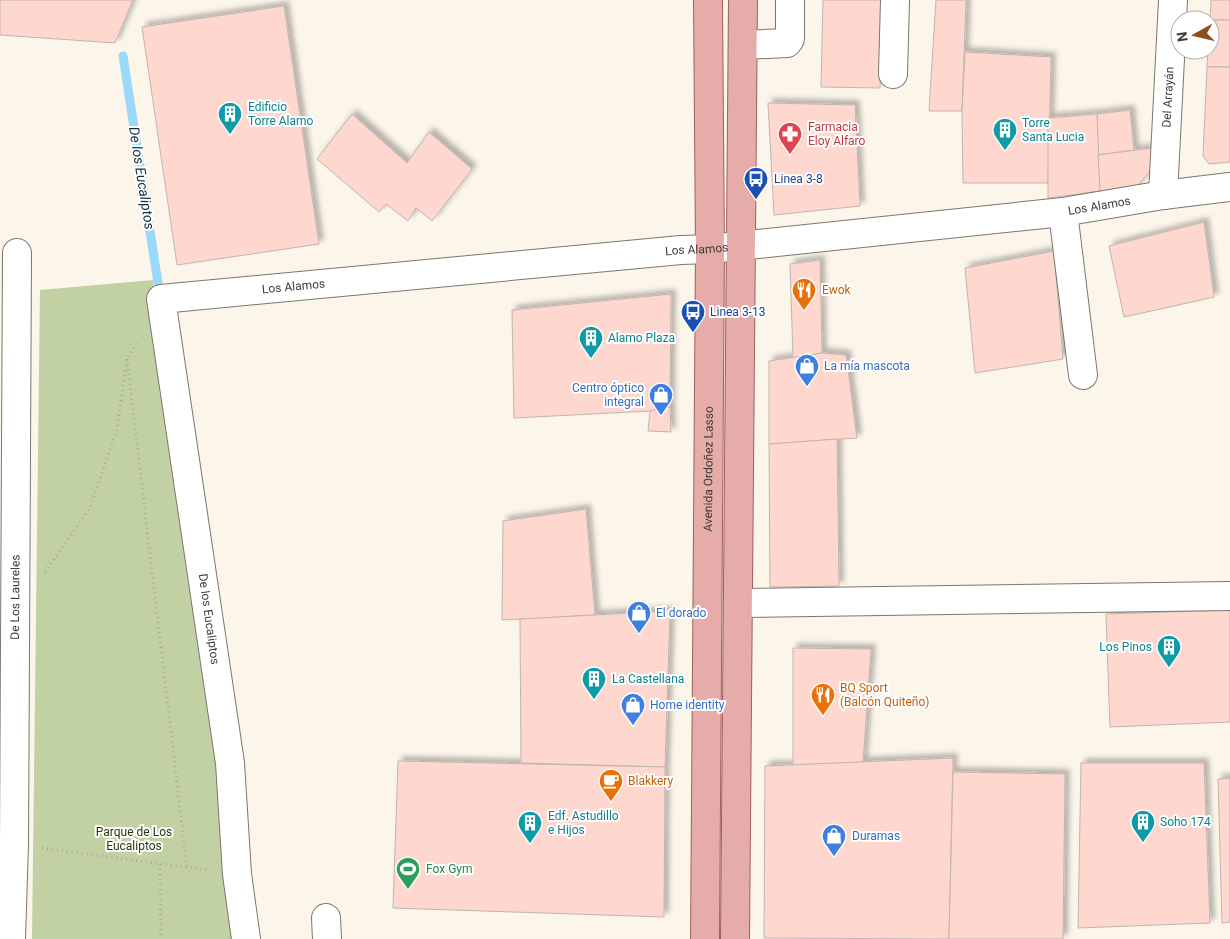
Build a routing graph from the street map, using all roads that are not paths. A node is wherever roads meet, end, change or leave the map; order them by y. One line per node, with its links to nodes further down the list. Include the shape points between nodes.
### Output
1 (708, 0): 6 (main road, Avenida Ordoñez Lasso)
2 (743, 0): 7 (main road)
3 (790, 0): 7 (street, via 790,39 787,43)
4 (895, 0): 8 (street)
5 (1173, 0): 10 (street, Del Arrayán)
6 (708, 43): 7 (main road); 13 (main road, Avenida Ordoñez Lasso)
7 (743, 45): 12 (main road)
8 (893, 74)
9 (1230, 186): 10 (street, Los Alamos)
10 (1163, 195): 11 (street, Los Alamos)
11 (1063, 212): 12 (street, Los Alamos); 16 (street)
12 (742, 246): 13 (street, Los Alamos); 18 (main road)
13 (710, 249): 15 (street, Los Alamos); 22 (main road, Avenida Ordoñez Lasso)
14 (17, 253): 19 (street, De Los Laureles, via 14,844)
15 (161, 299): 21 (street, De los Eucaliptos, via 230,763 237,874)
16 (1083, 375)
17 (1230, 596): 18 (street)
18 (739, 603): 23 (main road)
19 (6, 880): 20 (street, De Los Laureles)
20 (11, 939)
21 (246, 939)
22 (705, 939)
23 (735, 939)

